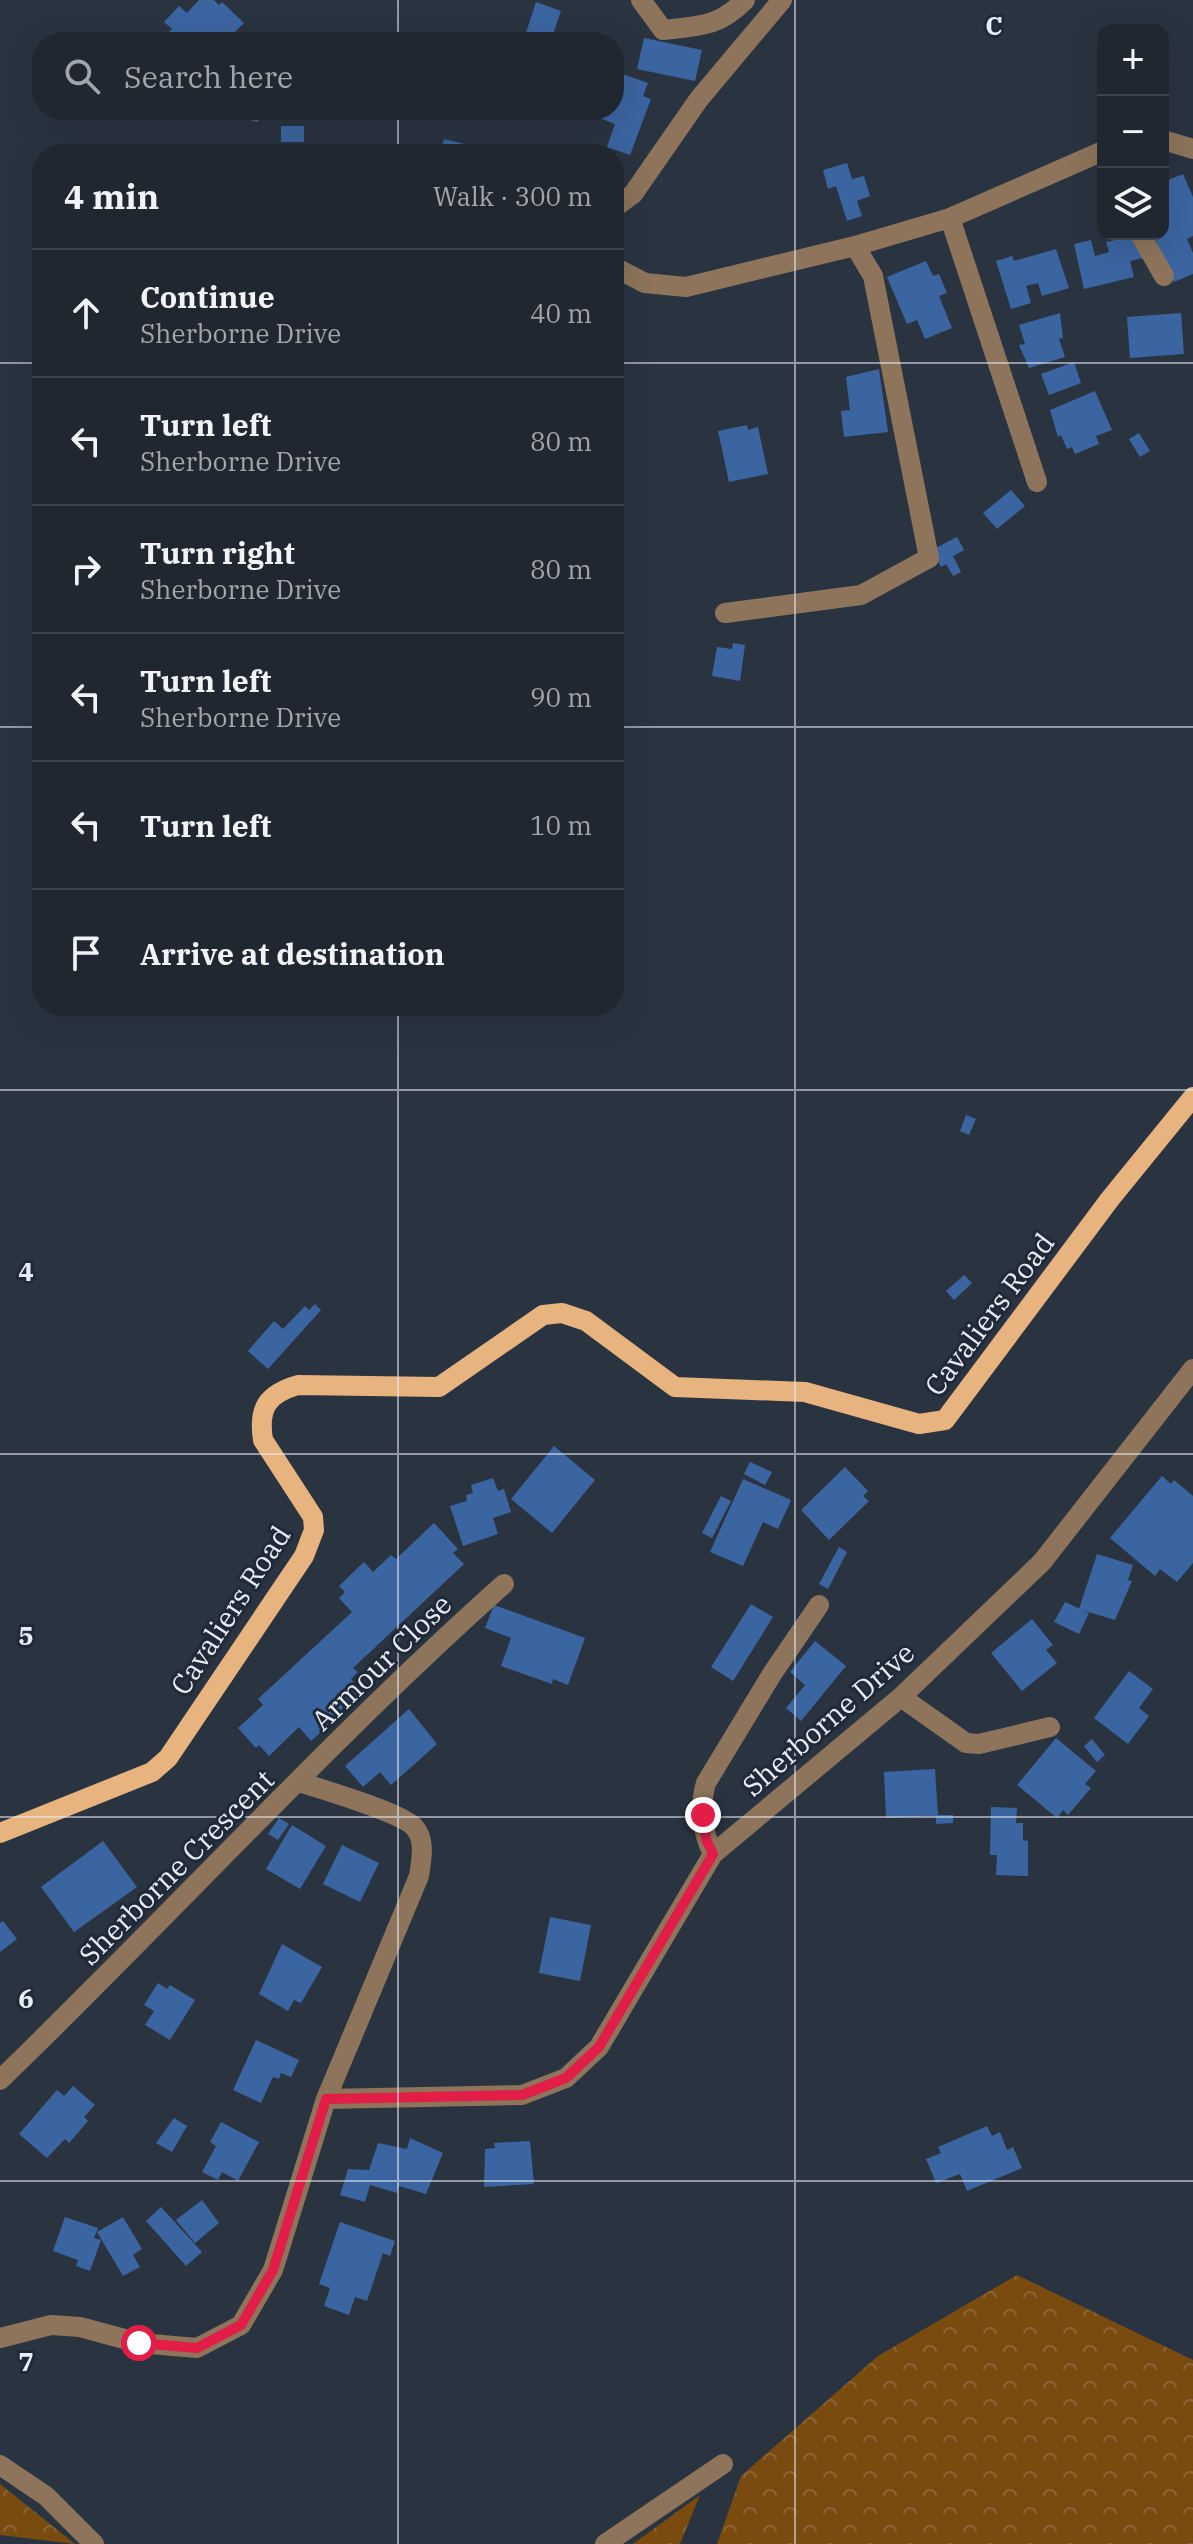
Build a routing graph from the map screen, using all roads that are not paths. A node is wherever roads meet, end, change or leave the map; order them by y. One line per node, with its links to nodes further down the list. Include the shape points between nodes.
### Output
1 (641, 0): 2 (street, via 663,30 728,18)
2 (745, 0)
3 (782, 0): 7 (street)
4 (1169, 142): 5 (street)
5 (1193, 149)
6 (1097, 153): 8 (street)
7 (624, 201)
8 (950, 218): 10 (street); 13 (street)
9 (1143, 240): 12 (street)
10 (855, 246): 11 (street, via 686,287 645,283); 14 (street, via 873,276 929,558 861,595)
11 (624, 272)
12 (1164, 276)
13 (1037, 482)
14 (725, 613)
15 (1193, 1097): 22 (main road, Cavaliers Road, via 945,1420 933,1424 805,1392 675,1387 586,1321 562,1313 543,1315 439,1387 298,1385 277,1391 261,1426 263,1440 313,1517 304,1556 168,1758 152,1772)
16 (1193, 1369): 19 (street, Sherborne Drive, via 1042,1562)
17 (504, 1584): 21 (street, Armour Close, via 382,1695)
18 (819, 1605): 23 (street, via 706,1783 701,1799)
19 (901, 1697): 20 (street, via 966,1743); 23 (street, Sherborne Drive)
20 (1050, 1727)
21 (300, 1782): 24 (street, Sherborne Crescent); 25 (street, Sherborne Crescent, via 399,1818 415,1828 422,1849 419,1876)
22 (0, 1833)
23 (713, 1854): 25 (street, Sherborne Drive, via 599,2047 566,2078 522,2095)
24 (0, 2080)
25 (326, 2099): 26 (street, via 273,2270 241,2325 197,2348 139,2343 51,2325)
26 (0, 2338)
27 (723, 2464): 30 (street)
28 (0, 2465): 29 (street, via 46,2496)
29 (94, 2544)
30 (605, 2544)

